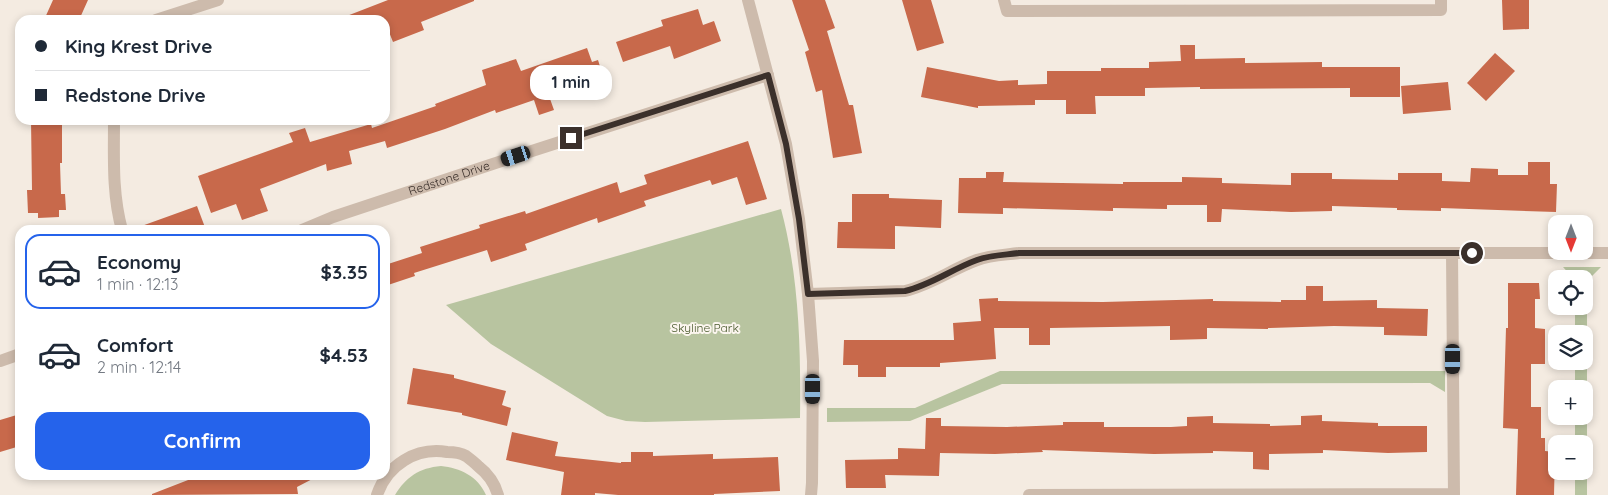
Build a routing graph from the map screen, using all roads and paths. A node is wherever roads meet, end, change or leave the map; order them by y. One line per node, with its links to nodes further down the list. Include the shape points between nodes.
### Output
1 (218, 0): 5 (street)
2 (748, 0): 6 (street)
3 (1005, 5): 4 (street)
4 (1441, 5)
5 (172, 15)
6 (768, 75): 9 (street, Redstone Drive); 12 (street, via 786,144)
7 (114, 125): 8 (street, via 116,202)
8 (121, 225)
9 (314, 225)
10 (1452, 253): 11 (street); 12 (street, via 1019,253 976,260 919,288 905,291); 17 (street)
11 (1608, 253)
12 (808, 294): 20 (street, via 813,361)
13 (15, 356): 14 (street)
14 (0, 361)
15 (390, 472): 19 (street, via 404,459 417,454 439,450 454,452 466,456 484,470)
16 (384, 480): 18 (street)
17 (1454, 494): 21 (street)
18 (377, 495)
19 (498, 495)
20 (811, 495)
21 (1029, 495)

